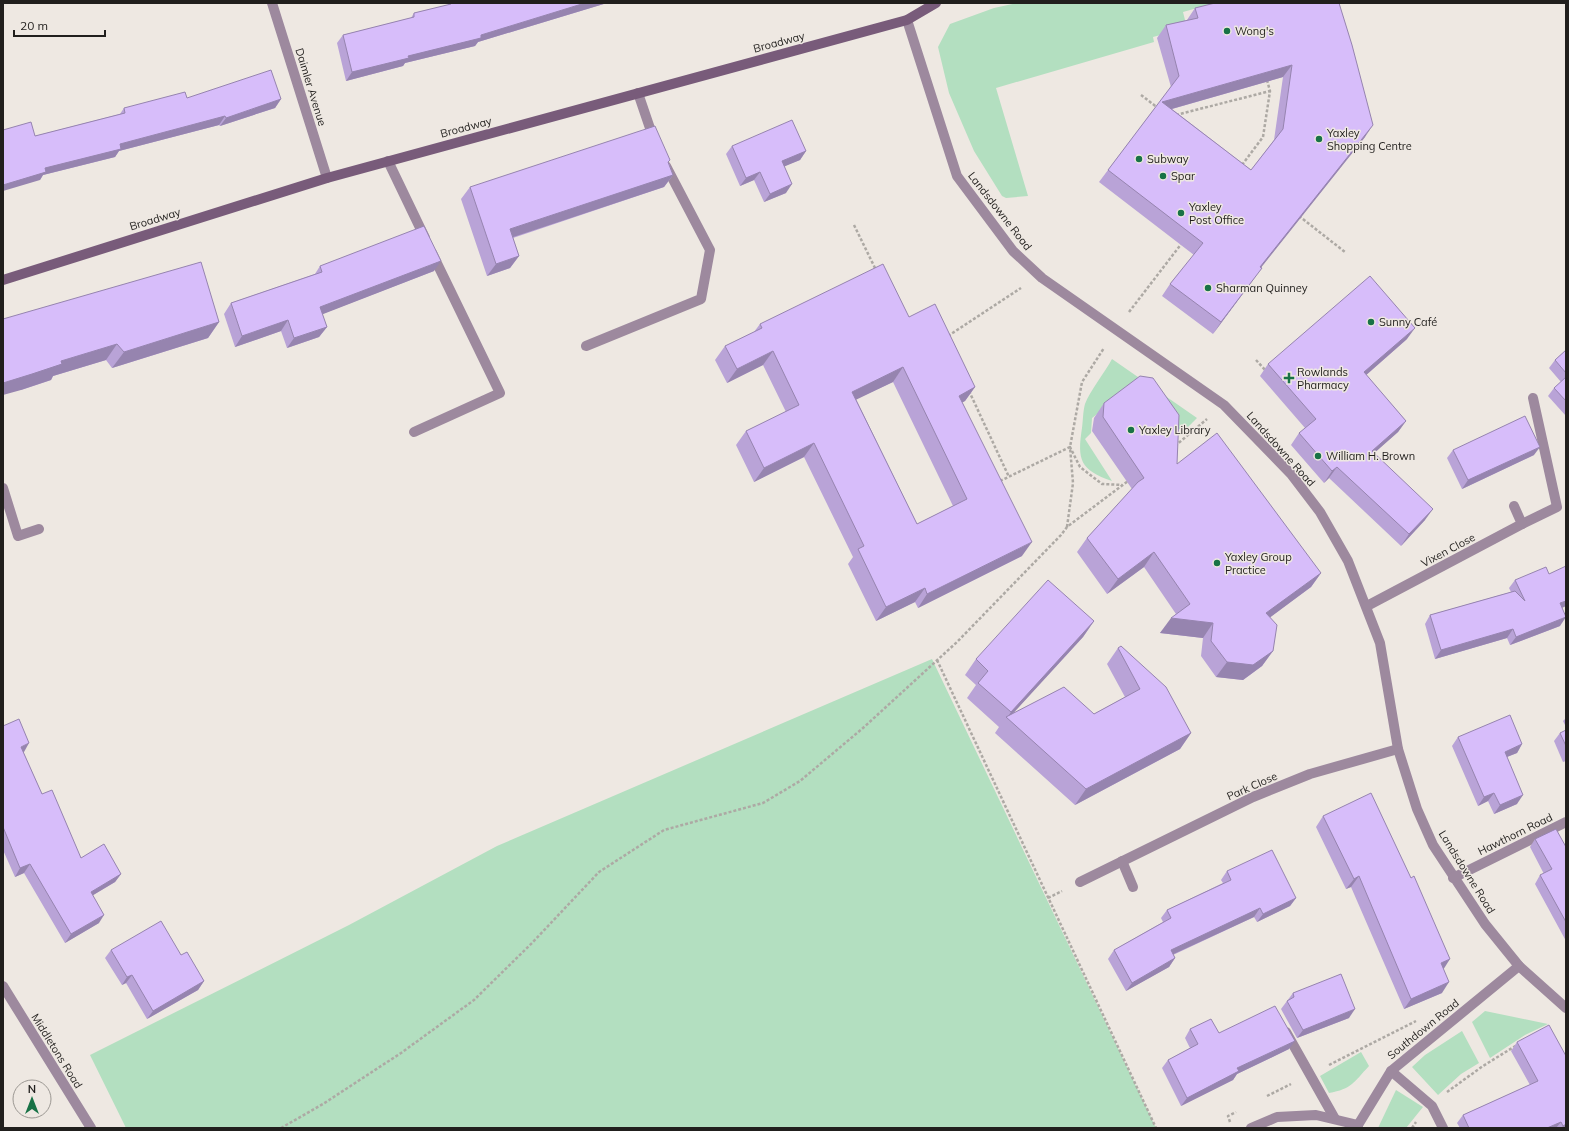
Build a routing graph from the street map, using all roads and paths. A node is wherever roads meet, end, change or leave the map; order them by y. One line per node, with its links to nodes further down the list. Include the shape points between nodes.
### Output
1 (272, 3): 12 (street, Daimler Avenue)
2 (936, 3): 3 (main road, Broadway)
3 (907, 20): 6 (main road, Broadway); 18 (street, Landsdowne Road, via 957,176 1013,251)
4 (1266, 76): 5 (path)
5 (1270, 91): 9 (path); 11 (path, via 1263,137)
6 (638, 93): 10 (main road, Broadway); 22 (street, via 660,154 710,250 701,299)
7 (1141, 95): 8 (path)
8 (1164, 112)
9 (1170, 116)
10 (388, 161): 12 (main road, Broadway); 28 (street, via 500,393)
11 (1239, 169)
12 (327, 178): 19 (main road, Broadway)
13 (1295, 213): 16 (path)
14 (854, 225): 17 (path)
15 (1187, 237): 20 (path)
16 (1345, 252)
17 (878, 274)
18 (1042, 278): 20 (street, Landsdowne Road); 21 (path, via 1016,290)
19 (3, 280)
20 (1116, 330): 27 (street, Landsdowne Road); 29 (path, via 1082,382)
21 (944, 338)
22 (586, 346)
23 (1256, 360): 24 (path)
24 (1266, 371)
25 (967, 387): 32 (path)
26 (1533, 398): 37 (street, Vixen Close, via 1557,507)
27 (1224, 404): 30 (path); 40 (street, Landsdowne Road, via 1291,474 1320,512 1348,561)
28 (414, 432)
29 (1070, 447): 32 (path); 34 (path, via 1080,467 1102,484); 38 (path, via 1073,483)
30 (1172, 448)
31 (1135, 476): 34 (path)
32 (1009, 477): 33 (path)
33 (995, 484)
34 (1122, 485): 38 (path)
35 (3, 488): 39 (street, via 18,536)
36 (1514, 506): 37 (street)
37 (1522, 524): 40 (street, Vixen Close)
38 (1067, 527): 41 (path)
39 (39, 528)
40 (1367, 606): 42 (street, Landsdowne Road, via 1380,643)
41 (937, 660): 62 (path, via 800,781 763,802 664,830 599,872 474,1000 401,1053); 63 (path)
42 (1398, 749): 44 (street, Park Close, via 1310,774 1253,797); 45 (street, Landsdowne Road, via 1417,809 1433,845)
43 (1566, 822): 45 (street, Hawthorn Road)
44 (1122, 862): 46 (street, Park Close); 47 (street)
45 (1453, 878): 48 (street, Landsdowne Road)
46 (1080, 882)
47 (1133, 887)
48 (1519, 966): 50 (street, Landsdowne Road); 54 (street, Southdown Road)
49 (3, 986): 61 (street, Middletons Road)
50 (1566, 1008)
51 (1420, 1019): 55 (path)
52 (1280, 1022): 55 (street)
53 (1520, 1043): 57 (path, via 1452,1087)
54 (1391, 1071): 57 (street); 60 (street, Southdown Road)
55 (1310, 1074): 56 (path); 59 (street)
56 (1262, 1099)
57 (1432, 1106): 66 (path); 67 (street)
58 (1242, 1109): 64 (path, via 1228,1116)
59 (1335, 1119): 60 (street, Southdown Road); 65 (street, Southdown Road, via 1316,1115 1277,1117)
60 (1358, 1126)
61 (91, 1128)
62 (281, 1128)
63 (1156, 1128)
64 (1233, 1128)
65 (1251, 1128)
66 (1412, 1128)
67 (1443, 1128)

